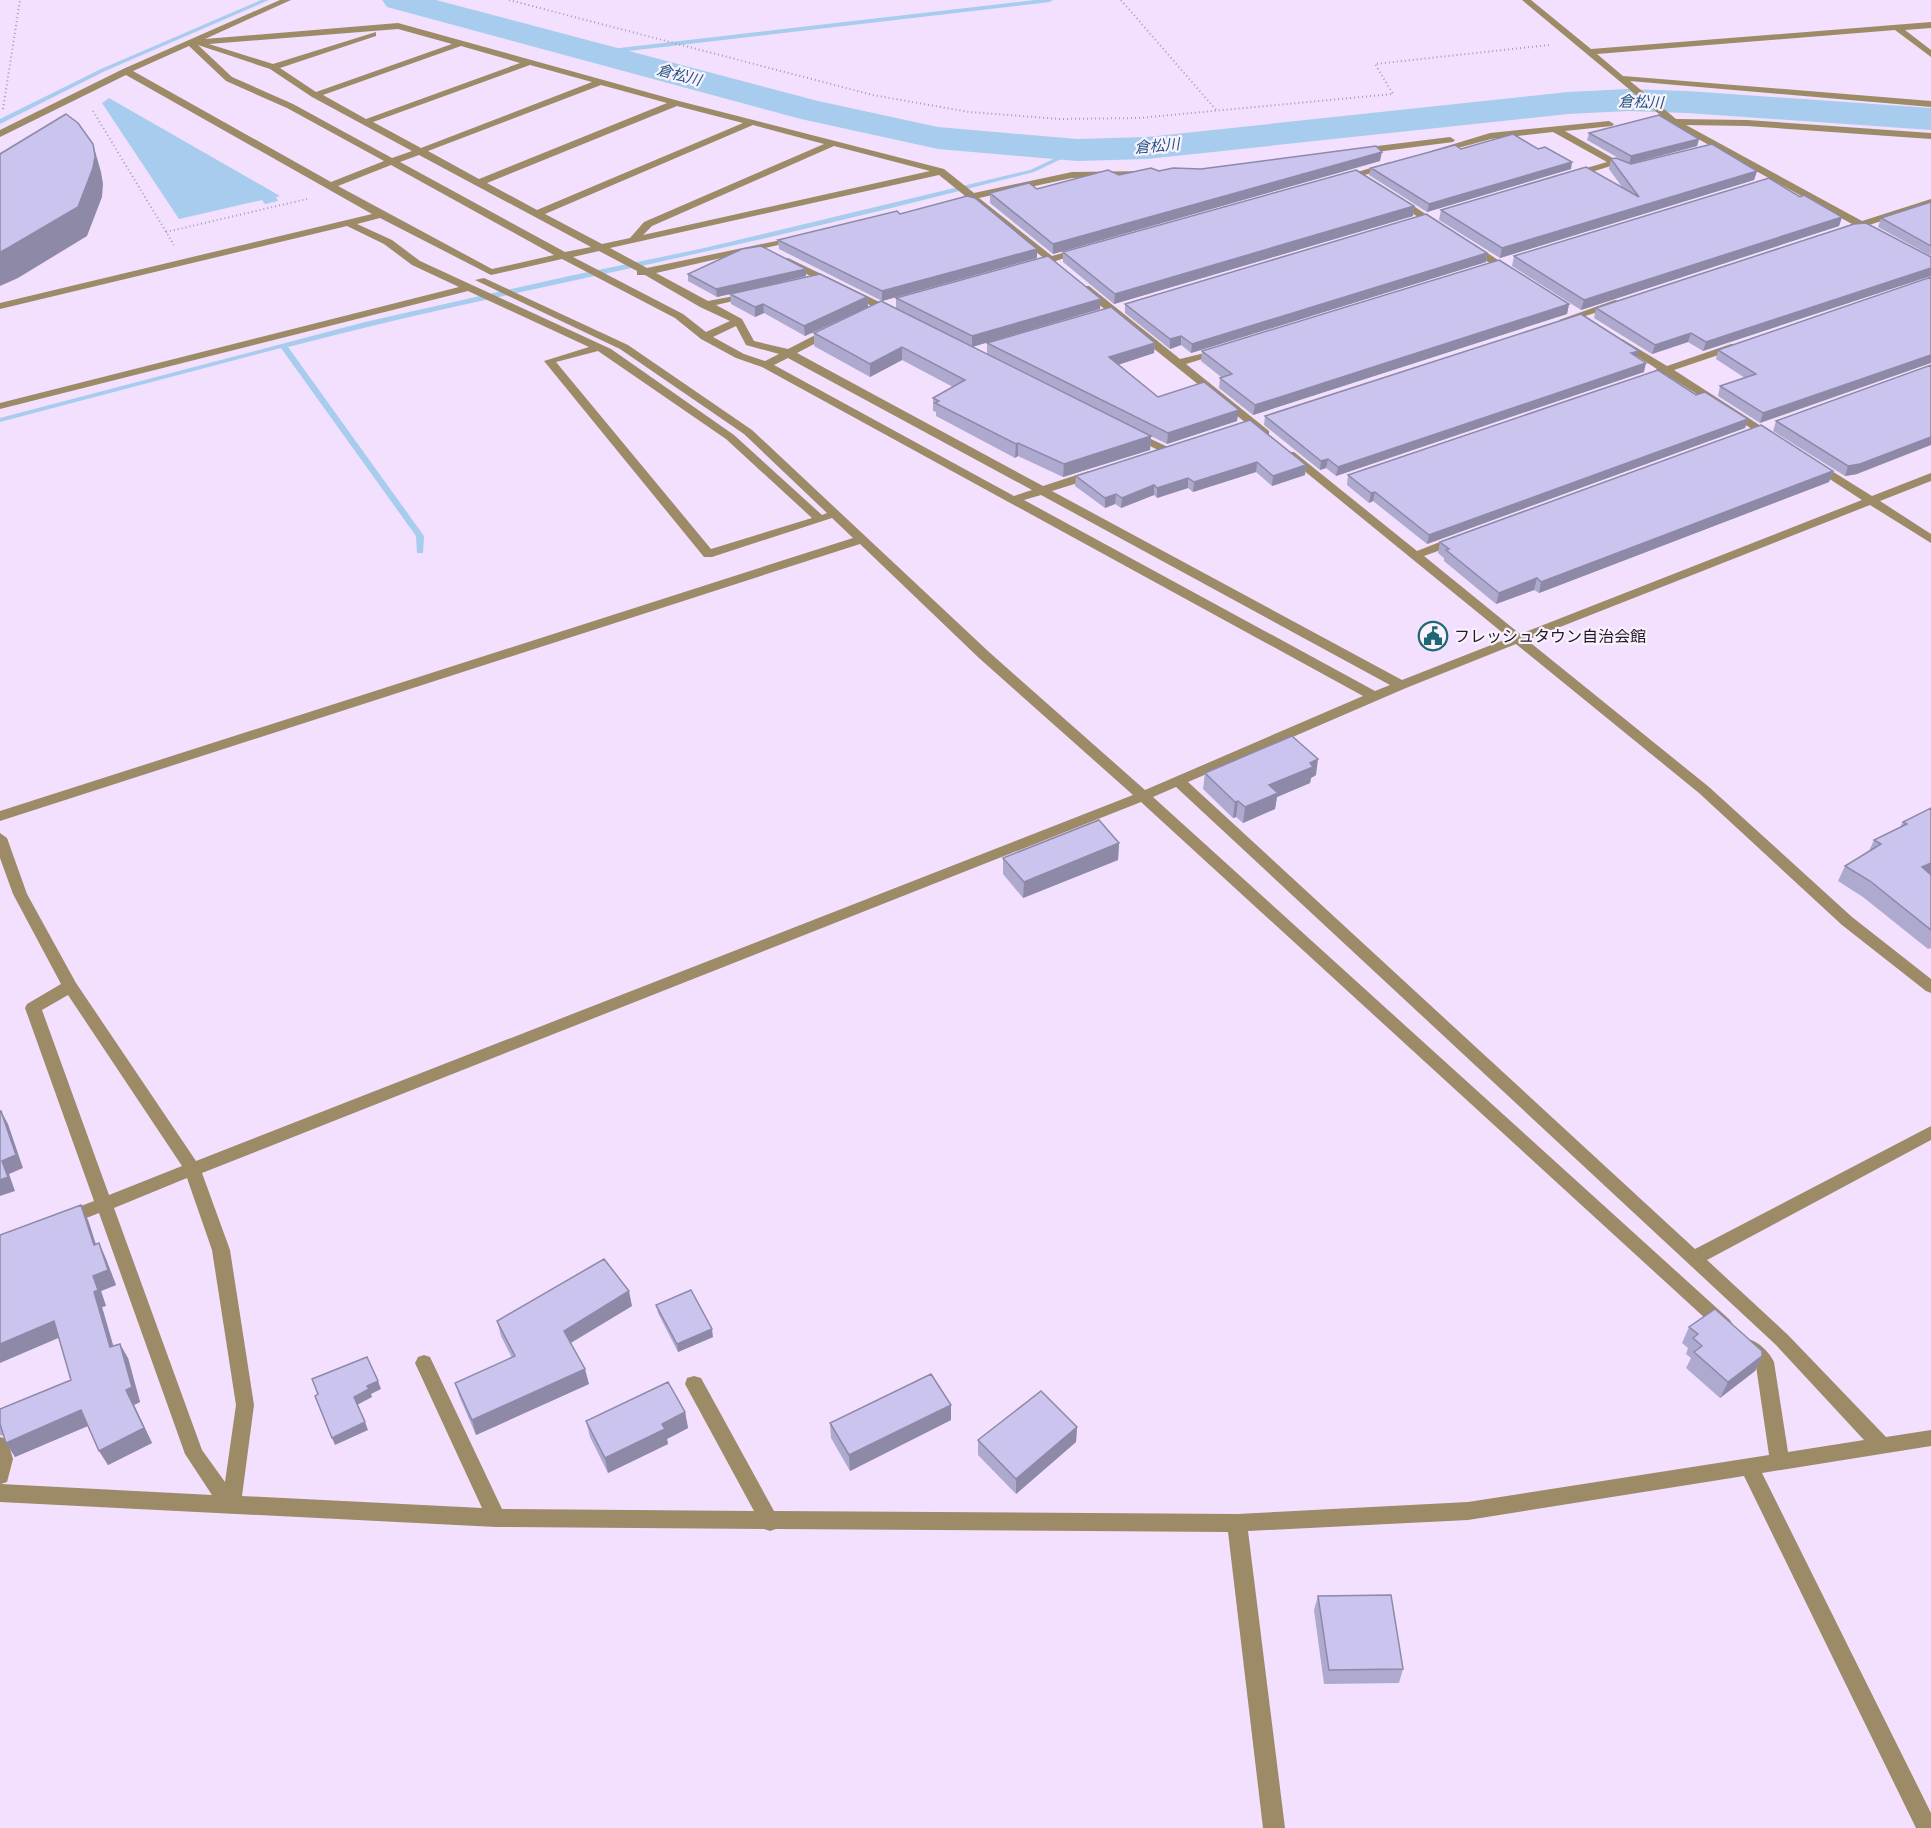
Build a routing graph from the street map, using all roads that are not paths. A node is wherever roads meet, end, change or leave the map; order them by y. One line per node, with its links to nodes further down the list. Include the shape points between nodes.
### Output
1 (287, 0): 6 (street)
2 (1526, 0): 8 (street)
3 (1931, 25): 5 (street)
4 (398, 26): 6 (street); 7 (street); 11 (street)
5 (1897, 28): 8 (street); 9 (street)
6 (191, 43): 11 (street); 12 (street); 33 (street, via 229,79 290,106)
7 (462, 43): 10 (street); 15 (street)
8 (1589, 52): 13 (street)
9 (1931, 54)
10 (530, 62): 14 (street); 19 (street)
11 (273, 67): 15 (street)
12 (126, 71): 23 (street); 43 (street)
13 (1622, 79): 17 (street); 18 (street)
14 (602, 82): 16 (street); 29 (street)
15 (315, 95): 19 (street)
16 (676, 103): 20 (street); 42 (street)
17 (1931, 104)
18 (1673, 121)
19 (365, 122): 29 (street)
20 (753, 122): 26 (street); 48 (street)
21 (1610, 124): 22 (street)
22 (1554, 129): 24 (street); 34 (street)
23 (0, 134)
24 (1490, 136): 30 (street); 31 (street)
25 (1931, 136): 27 (street, via 1674,122)
26 (834, 142): 36 (street); 54 (street, via 648,224)
27 (1715, 146): 28 (street); 39 (street)
28 (1704, 149)
29 (420, 152): 33 (street); 42 (street)
30 (1349, 152)
31 (1424, 155)
32 (1402, 161): 40 (street, via 1362,177)
33 (392, 162): 43 (street); 58 (street)
34 (1615, 162): 35 (street); 38 (street)
35 (1628, 169)
36 (941, 171): 45 (street); 54 (street)
37 (1162, 172): 45 (street, via 1072,175)
38 (1560, 178)
39 (1775, 179): 41 (street); 51 (street)
40 (1335, 181)
41 (1764, 182)
42 (478, 183): 48 (street)
43 (331, 185): 49 (street)
44 (1387, 193): 62 (street)
45 (973, 196): 46 (street); 59 (street)
46 (962, 199)
47 (1931, 202): 51 (street)
48 (536, 214): 55 (street)
49 (381, 215): 50 (street); 60 (street)
50 (348, 223): 67 (street, via 388,242 416,263); 72 (street)
51 (1866, 227): 52 (street)
52 (1838, 232)
53 (805, 236): 56 (street)
54 (635, 238): 55 (street)
55 (597, 247): 58 (street); 61 (street)
56 (761, 247): 61 (street); 63 (street)
57 (1095, 247): 59 (street)
58 (562, 255): 60 (street); 65 (street)
59 (1044, 261): 84 (street, via 1072,278)
60 (491, 272): 64 (street)
61 (644, 273): 65 (street); 71 (street)
62 (1519, 277)
63 (822, 278): 66 (street); 73 (street)
64 (480, 280): 67 (street); 98 (street, via 624,347 748,432)
65 (612, 281): 79 (street, via 679,316)
66 (801, 283)
67 (470, 288): 82 (street); 88 (street)
68 (758, 293): 71 (street)
69 (903, 300): 73 (street)
70 (1624, 300): 76 (street)
71 (704, 305): 75 (street)
72 (0, 306)
73 (875, 309): 74 (street)
74 (901, 317)
75 (738, 321): 79 (street); 83 (street, via 750,343)
76 (1556, 322)
77 (839, 327): 83 (street)
78 (1608, 333): 86 (street)
79 (705, 336): 85 (street, via 740,356)
80 (1743, 344): 86 (street)
81 (1233, 346): 84 (street)
82 (599, 347): 99 (street, via 730,437); 99 (street, via 549,362 708,554)
83 (786, 352): 85 (street); 95 (street)
84 (1178, 363): 103 (street, via 1335,483)
85 (766, 365): 96 (street)
86 (1666, 370): 87 (street); 90 (street)
87 (1643, 378)
88 (0, 406)
89 (1125, 429): 91 (street)
90 (1778, 441)
91 (1166, 450)
92 (1806, 459): 97 (street)
93 (1099, 472): 95 (street)
94 (1931, 477): 97 (street)
95 (1044, 490): 96 (street); 105 (street)
96 (1013, 500): 106 (street)
97 (1871, 500): 102 (street); 104 (street)
98 (836, 514): 99 (street); 101 (street)
99 (820, 519)
100 (1472, 534): 103 (street)
101 (863, 539): 108 (street, via 984,655); 109 (street)
102 (1931, 539)
103 (1416, 555): 104 (street)
104 (1520, 638): 105 (street); 112 (street, via 1704,790 1847,921)
105 (1401, 685): 106 (street)
106 (1373, 696): 107 (street)
107 (1178, 780): 108 (street); 117 (street)
108 (1143, 796): 114 (street); 123 (street, via 1765,1362)
109 (0, 816)
110 (0, 838): 111 (street, via 20,894)
111 (70, 986): 114 (street); 115 (street, via 33,1008)
112 (1931, 987)
113 (1931, 1132): 117 (street)
114 (192, 1168): 115 (street); 127 (street, via 221,1250 245,1405)
115 (104, 1204): 116 (street); 127 (street, via 194,1454)
116 (52, 1224)
117 (1695, 1258): 122 (street, via 1782,1340)
118 (424, 1363): 128 (street)
119 (694, 1384): 129 (street)
120 (1931, 1438): 122 (street)
121 (0, 1445): 125 (street, via 4,1459)
122 (1882, 1446): 123 (street)
123 (1780, 1463): 124 (street)
124 (1750, 1468): 130 (street, via 1468,1510); 132 (street)
125 (0, 1476)
126 (0, 1493): 127 (street)
127 (231, 1506): 128 (street)
128 (496, 1518): 129 (street)
129 (770, 1522): 130 (street)
130 (1237, 1523): 131 (street)
131 (1274, 1828)
132 (1927, 1828)

